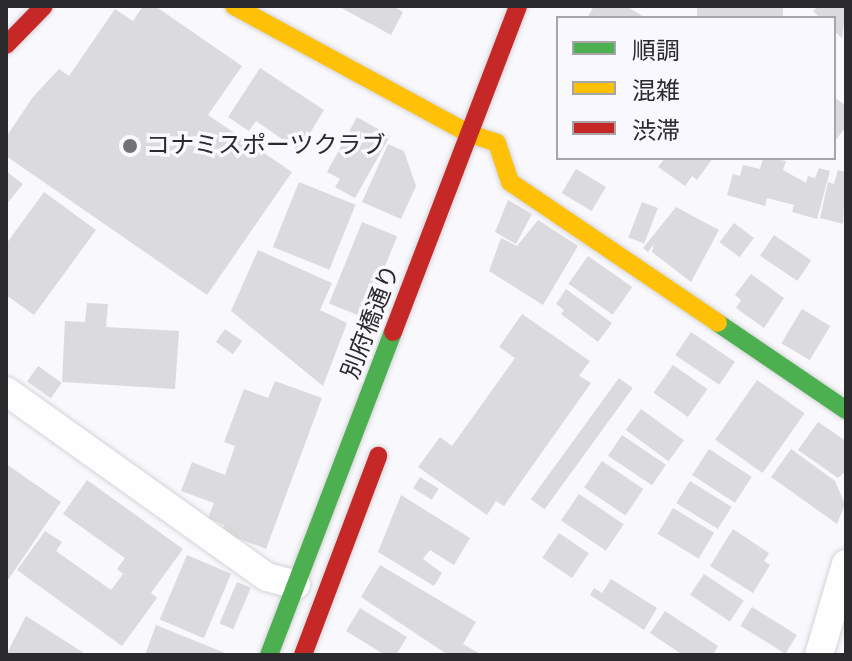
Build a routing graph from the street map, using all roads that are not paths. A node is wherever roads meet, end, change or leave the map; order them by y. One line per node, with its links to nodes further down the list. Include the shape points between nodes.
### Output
1 (44, 6): 4 (main road)
2 (234, 6): 5 (main road)
3 (518, 6): 5 (main road, 別府橋通り)
4 (6, 45)
5 (470, 134): 6 (main road); 12 (main road, 別府橋通り)
6 (500, 136): 7 (main road); 9 (main road, via 510,182)
7 (486, 173)
8 (6, 391): 12 (street, via 267,577)
9 (846, 410)
10 (385, 438): 14 (main road)
11 (846, 564): 15 (street)
12 (296, 585): 13 (main road, 別府橋通り)
13 (269, 655)
14 (303, 655)
15 (819, 655)

